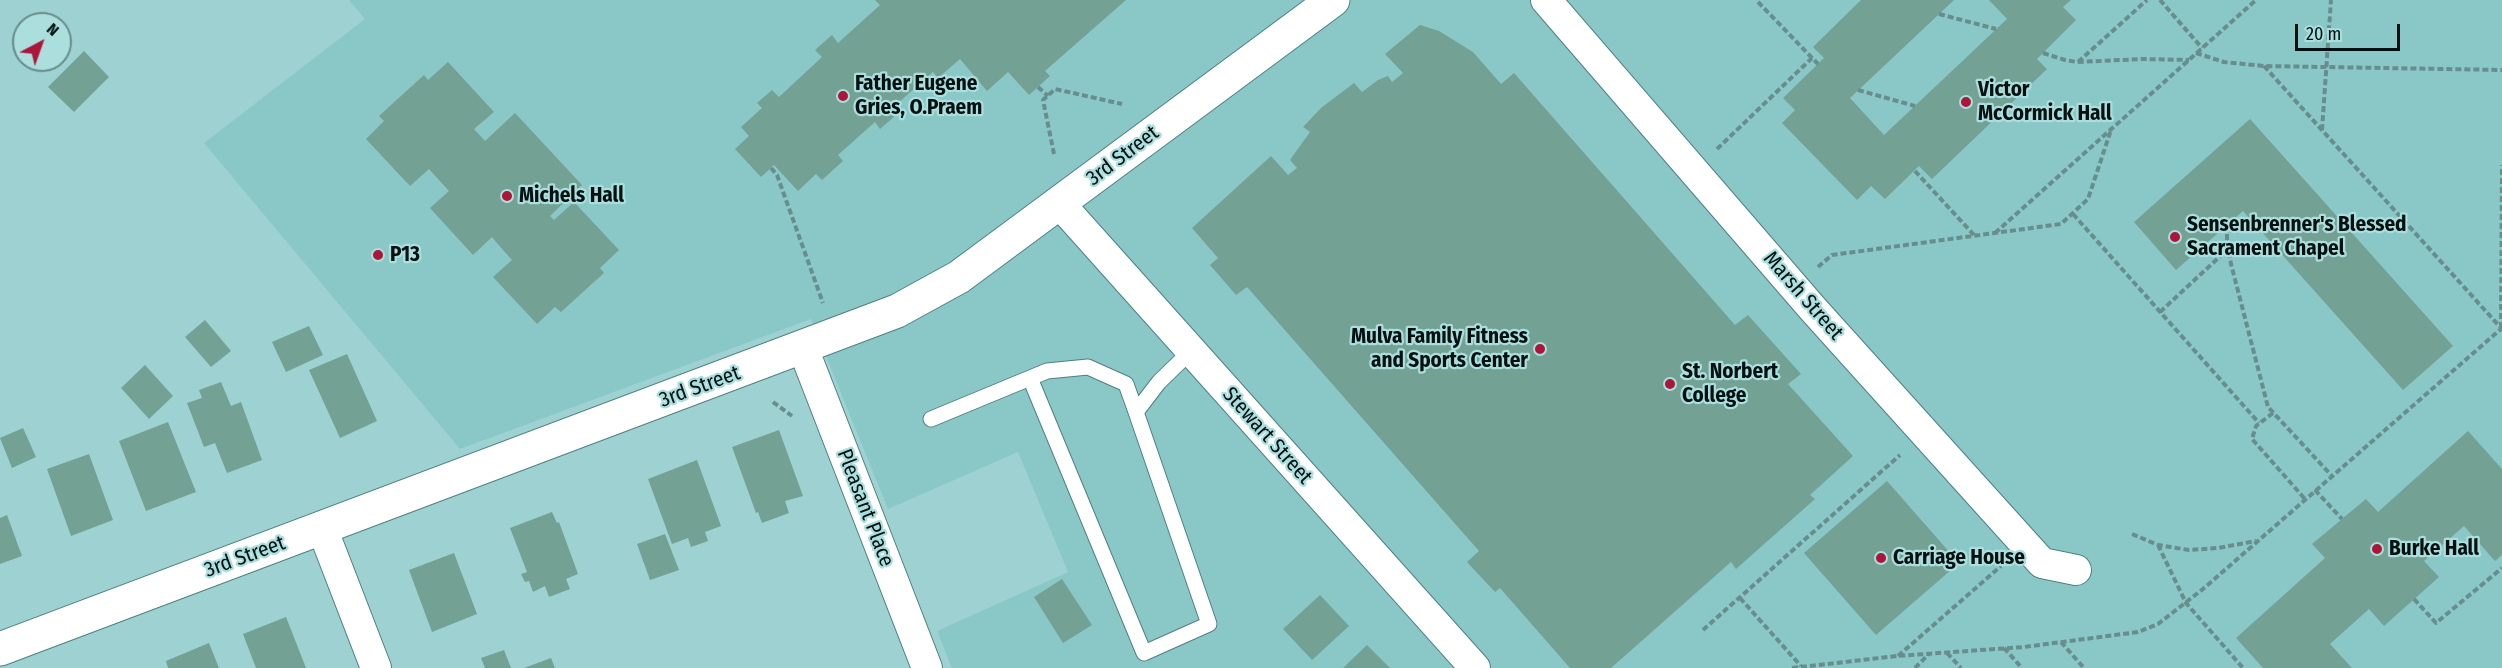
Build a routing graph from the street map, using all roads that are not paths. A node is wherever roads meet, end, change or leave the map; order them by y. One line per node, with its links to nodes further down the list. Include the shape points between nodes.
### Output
1 (1333, 0): 3 (main road, 3rd Street)
2 (1546, 0): 10 (street, Marsh Street, via 1794,287 2042,563)
3 (1060, 204): 4 (main road, 3rd Street, via 959,277 897,311); 5 (street, Stewart Street)
4 (803, 348): 9 (main road, 3rd Street); 13 (street, Pleasant Place)
5 (1191, 351): 7 (lane, via 1159,382); 14 (street, Stewart Street)
6 (1030, 378): 7 (lane, via 1047,371 1088,367 1126,384); 7 (lane, via 1144,653 1209,624); 8 (lane)
7 (1136, 412)
8 (931, 419)
9 (322, 528): 11 (main road, 3rd Street); 12 (street)
10 (2076, 570)
11 (0, 649)
12 (376, 668)
13 (927, 668)
14 (1475, 668)

